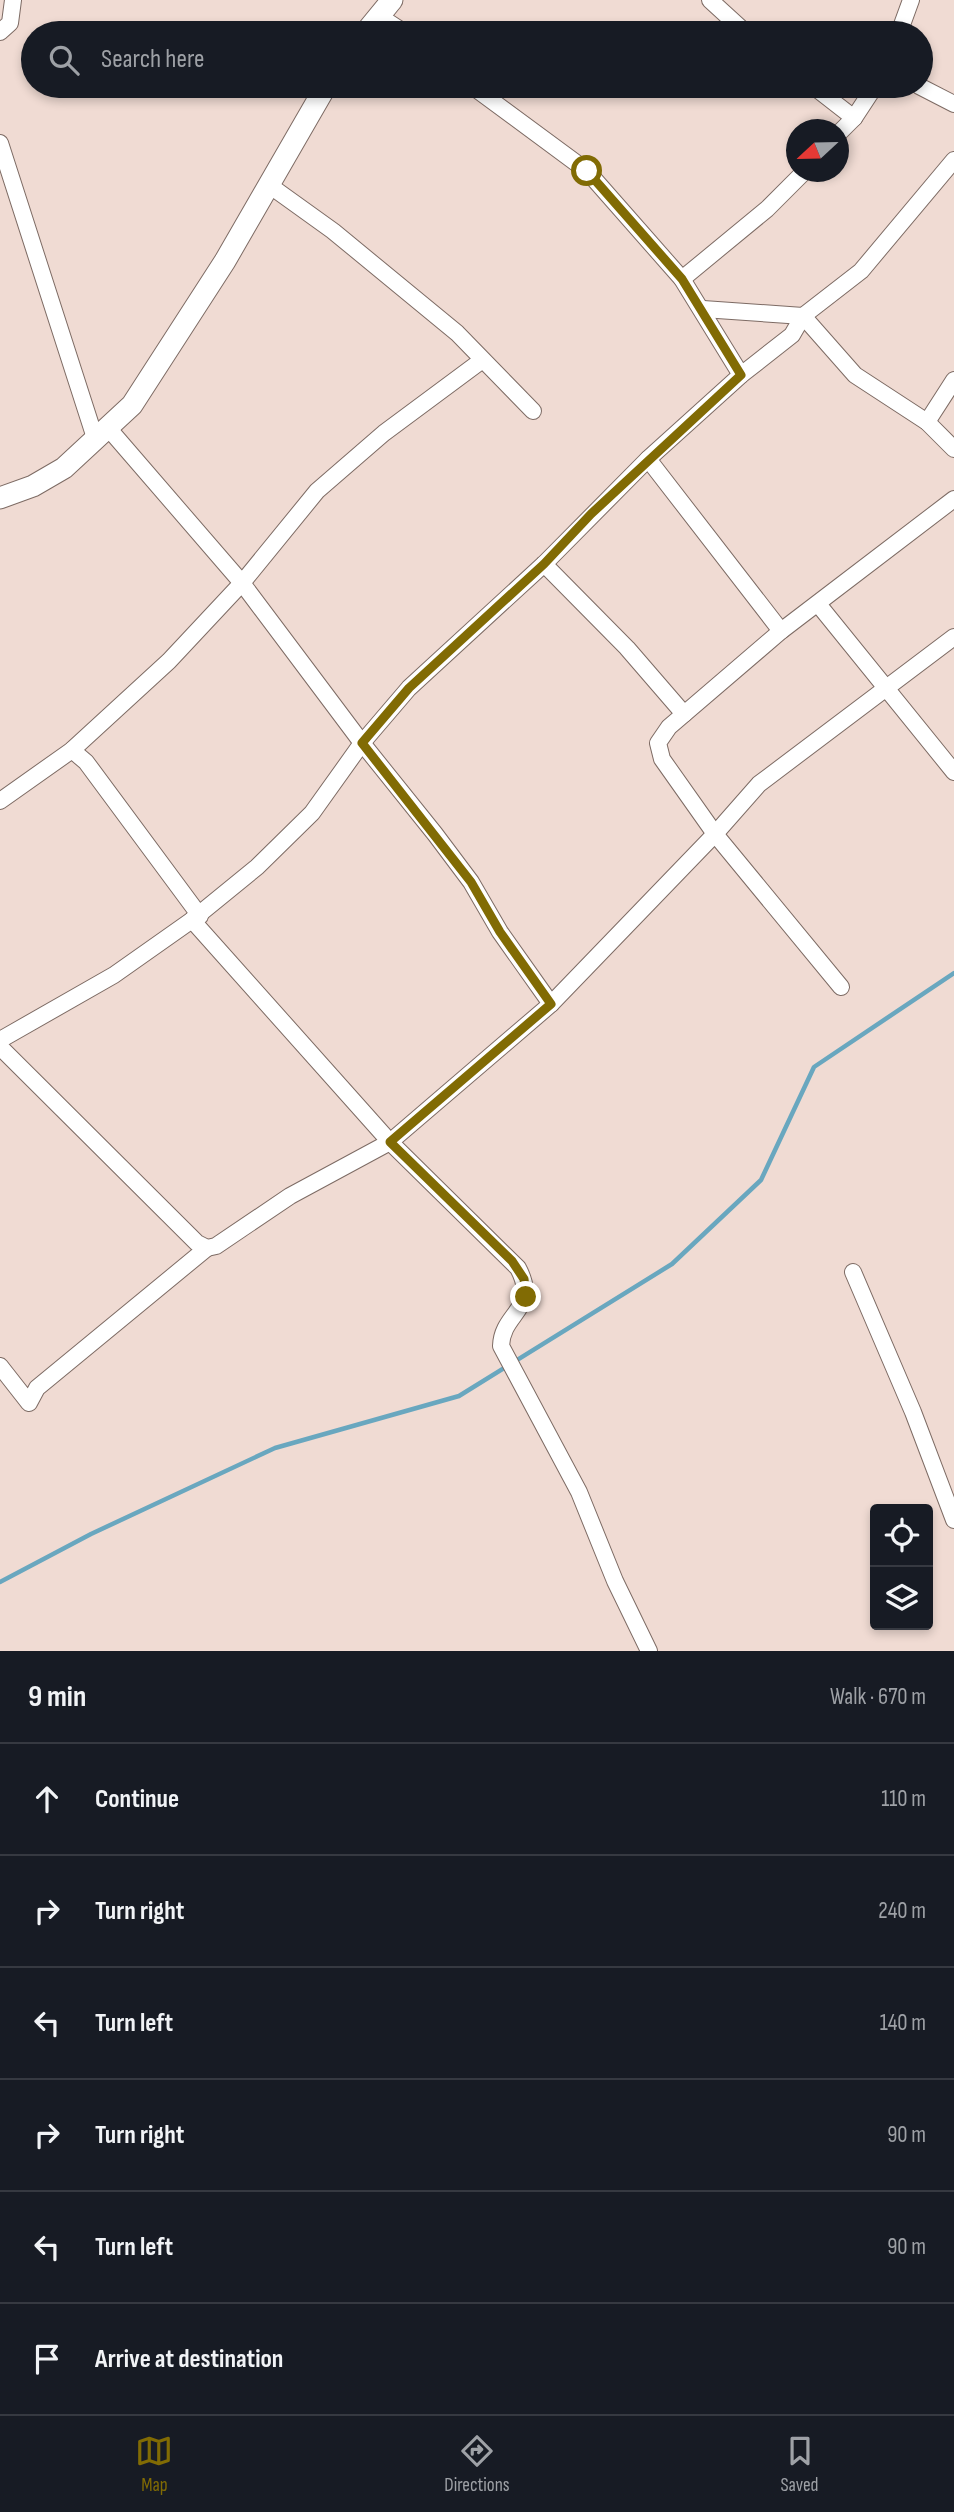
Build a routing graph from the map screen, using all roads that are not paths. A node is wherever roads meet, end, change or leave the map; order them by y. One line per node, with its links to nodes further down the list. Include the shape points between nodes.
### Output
1 (13, 0): 9 (street, via 10,23)
2 (710, 0): 7 (street)
3 (911, 0): 8 (street)
4 (386, 5): 5 (street); 6 (street)
5 (374, 21)
6 (397, 21)
7 (733, 21)
8 (903, 21)
9 (0, 32)
10 (933, 93): 15 (street)
11 (320, 98): 21 (street)
12 (488, 98): 22 (street, via 587,171)
13 (828, 98): 16 (street)
14 (866, 98): 16 (street)
15 (954, 104)
16 (854, 118): 17 (street)
17 (849, 123)
18 (0, 143): 30 (street)
19 (954, 160): 24 (street, via 861,271)
20 (794, 182): 22 (street)
21 (269, 185): 25 (street, via 388,275 457,333); 30 (street, via 132,405)
22 (682, 279): 23 (street)
23 (703, 309): 24 (street); 26 (street)
24 (803, 316): 26 (street, via 792,335); 29 (street, via 855,376)
25 (481, 361): 28 (street); 36 (street, via 384,433 317,491)
26 (741, 375): 32 (street)
27 (954, 380): 29 (street)
28 (533, 411)
29 (927, 422): 31 (street)
30 (102, 434): 33 (street, via 64,468); 36 (street)
31 (954, 449)
32 (649, 459): 35 (street); 38 (street)
33 (0, 498)
34 (954, 499): 37 (street)
35 (544, 564): 41 (street); 42 (street, via 409,688)
36 (242, 583): 42 (street); 43 (street, via 169,661)
37 (818, 604): 38 (street); 40 (street)
38 (781, 631): 41 (street)
39 (954, 636): 40 (street)
40 (885, 688): 44 (street); 46 (street, via 759,784)
41 (684, 714): 46 (street, via 659,739 659,752)
42 (362, 743): 47 (street, via 312,813); 49 (street, via 471,882)
43 (72, 750): 45 (street); 47 (street, via 86,762)
44 (954, 772)
45 (0, 801)
46 (715, 835): 48 (street); 49 (street)
47 (196, 918): 50 (street, via 114,975); 52 (street)
48 (841, 987)
49 (551, 1004): 52 (street)
50 (0, 1040)
51 (0, 1047): 53 (street)
52 (390, 1142): 53 (street); 57 (street, via 519,1268 526,1297 502,1331 501,1346 579,1492)
53 (207, 1248): 55 (street, via 37,1388 29,1403)
54 (853, 1272): 56 (street)
55 (0, 1366)
56 (954, 1520)
57 (649, 1651)

